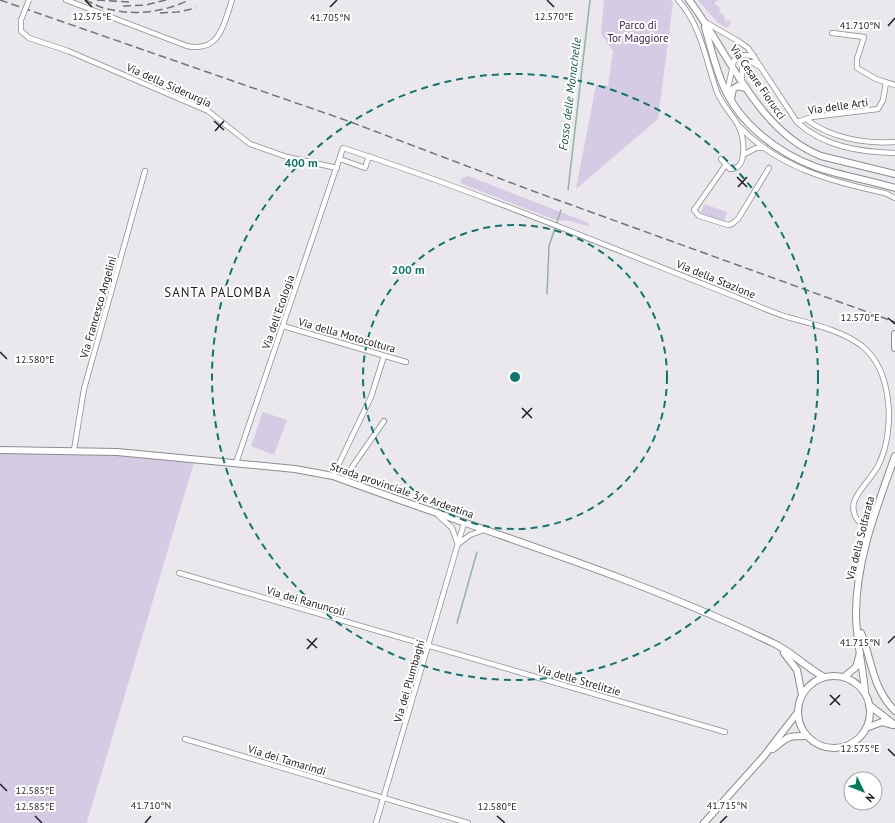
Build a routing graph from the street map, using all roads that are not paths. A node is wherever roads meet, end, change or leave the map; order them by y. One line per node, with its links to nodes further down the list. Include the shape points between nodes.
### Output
1 (29, 0): 30 (street, Via della Siderurgia, bridge, via 21,20 21,31 27,37 68,51 208,111 250,144)
2 (66, 0): 3 (street, via 187,46 198,47 209,44 219,35)
3 (232, 0)
4 (678, 0): 18 (street, via 698,33 718,95)
5 (689, 0): 6 (main road, Via Cesare Fiorucci)
6 (703, 21): 8 (street, Via delle Arti, via 738,41); 9 (main road, Via Cesare Fiorucci); 15 (main road, Via Cesare Fiorucci, via 712,57)
7 (832, 33): 12 (street, via 864,36 857,68)
8 (754, 56): 9 (street, via 741,56 734,60); 10 (street, Via delle Arti)
9 (732, 66): 11 (main road, Via Cesare Fiorucci); 15 (street)
10 (764, 71): 11 (street, via 754,63 747,62 742,69); 17 (street, Via delle Arti)
11 (742, 80): 14 (main road, Via Cesare Fiorucci)
12 (886, 83): 13 (street); 16 (street, Via delle Arti, via 878,109)
13 (895, 85)
14 (746, 88): 15 (main road, via 738,86); 34 (main road, Via Cesare Fiorucci, via 778,128 810,151)
15 (729, 96): 19 (main road, Via Cesare Fiorucci)
16 (806, 119): 17 (street, Via delle Arti); 21 (street, via 835,136)
17 (797, 122): 23 (street, Via delle Arti, via 813,135 829,143)
18 (737, 123): 20 (street); 24 (street, via 742,135)
19 (753, 127): 20 (street); 28 (main road, Via Cesare Fiorucci, via 775,146)
20 (747, 133): 22 (street)
21 (895, 142)
22 (765, 148): 24 (street, via 756,148); 32 (street)
23 (895, 153)
24 (743, 155): 29 (street, via 736,167 731,169)
25 (369, 156): 26 (street, Via della Stazione, via 343,148); 26 (street, via 365,168); 53 (street, Via della Stazione, via 854,341 874,360 882,374 888,409 887,436 882,456 854,505 856,518)
26 (340, 159): 30 (street)
27 (721, 159): 29 (street)
28 (806, 163): 32 (street); 35 (main road, Via Cesare Fiorucci)
29 (725, 166): 31 (street, via 694,210 698,215 728,225 738,219)
30 (337, 168): 39 (street, Via dell'Ecologia)
31 (770, 168)
32 (802, 170): 36 (street)
33 (145, 171): 46 (street, Via Francesco Angelini, via 84,389)
34 (895, 174)
35 (867, 180): 36 (street); 37 (main road, Via Cesare Fiorucci)
36 (865, 188): 38 (street)
37 (895, 188)
38 (895, 198)
39 (283, 326): 42 (street, Via della Motocoltura); 48 (street, Via dell'Ecologia)
40 (895, 334): 41 (main road)
41 (895, 348)
42 (384, 356): 43 (street, Via della Motocoltura); 49 (street, via 371,397)
43 (406, 362)
44 (384, 422): 50 (street)
45 (0, 450): 46 (main road, Strada provinciale 3/e Ardeatina)
46 (74, 450): 48 (main road, Strada provinciale 3/e Ardeatina)
47 (895, 456): 53 (main road, Via della Solfarata)
48 (236, 463): 49 (main road, Strada provinciale 3/e Ardeatina)
49 (333, 476): 50 (main road, Strada provinciale 3/e Ardeatina)
50 (345, 481): 51 (main road, Strada provinciale 3/e Ardeatina)
51 (433, 512): 52 (main road, Strada provinciale 3/e Ardeatina); 55 (street, via 452,528)
52 (464, 523): 54 (main road, Strada provinciale 3/e Ardeatina); 55 (street, Via dei Plumbaghi)
53 (870, 529): 57 (main road, Via della Solfarata, via 859,576)
54 (485, 530): 55 (street, via 470,535); 58 (main road, Strada provinciale 3/e Ardeatina, via 639,585)
55 (458, 544): 59 (street, Via dei Plumbaghi)
56 (179, 573): 59 (street, Via dei Ranuncoli)
57 (856, 622): 60 (main road, Via della Solfarata); 66 (main road, via 879,689)
58 (775, 645): 61 (main road, Strada provinciale 3/e Ardeatina, via 787,650 811,670); 64 (main road, via 798,670)
59 (428, 646): 70 (street, Via delle Strelitzie); 74 (street, Via dei Plumbaghi)
60 (860, 652): 62 (main road, via 856,667); 63 (main road, Via della Solfarata)
61 (824, 677): 62 (main road); 64 (main road, via 811,684)
62 (844, 677): 63 (main road)
63 (865, 692): 65 (main road)
64 (802, 695): 67 (main road)
65 (870, 705): 68 (main road); 69 (main road)
66 (895, 711)
67 (798, 712): 71 (main road, via 802,729); 73 (main road)
68 (895, 725): 69 (main road, via 882,722)
69 (866, 728): 71 (main road, via 856,740 844,747 824,747)
70 (725, 732)
71 (807, 736): 73 (main road, via 796,735 787,738)
72 (185, 739): 74 (street, Via dei Tamarindi)
73 (764, 756): 77 (main road)
74 (384, 799): 75 (street, Via dei Plumbaghi); 76 (street, Via dei Tamarindi)
75 (376, 823)
76 (468, 823)
77 (704, 823)

